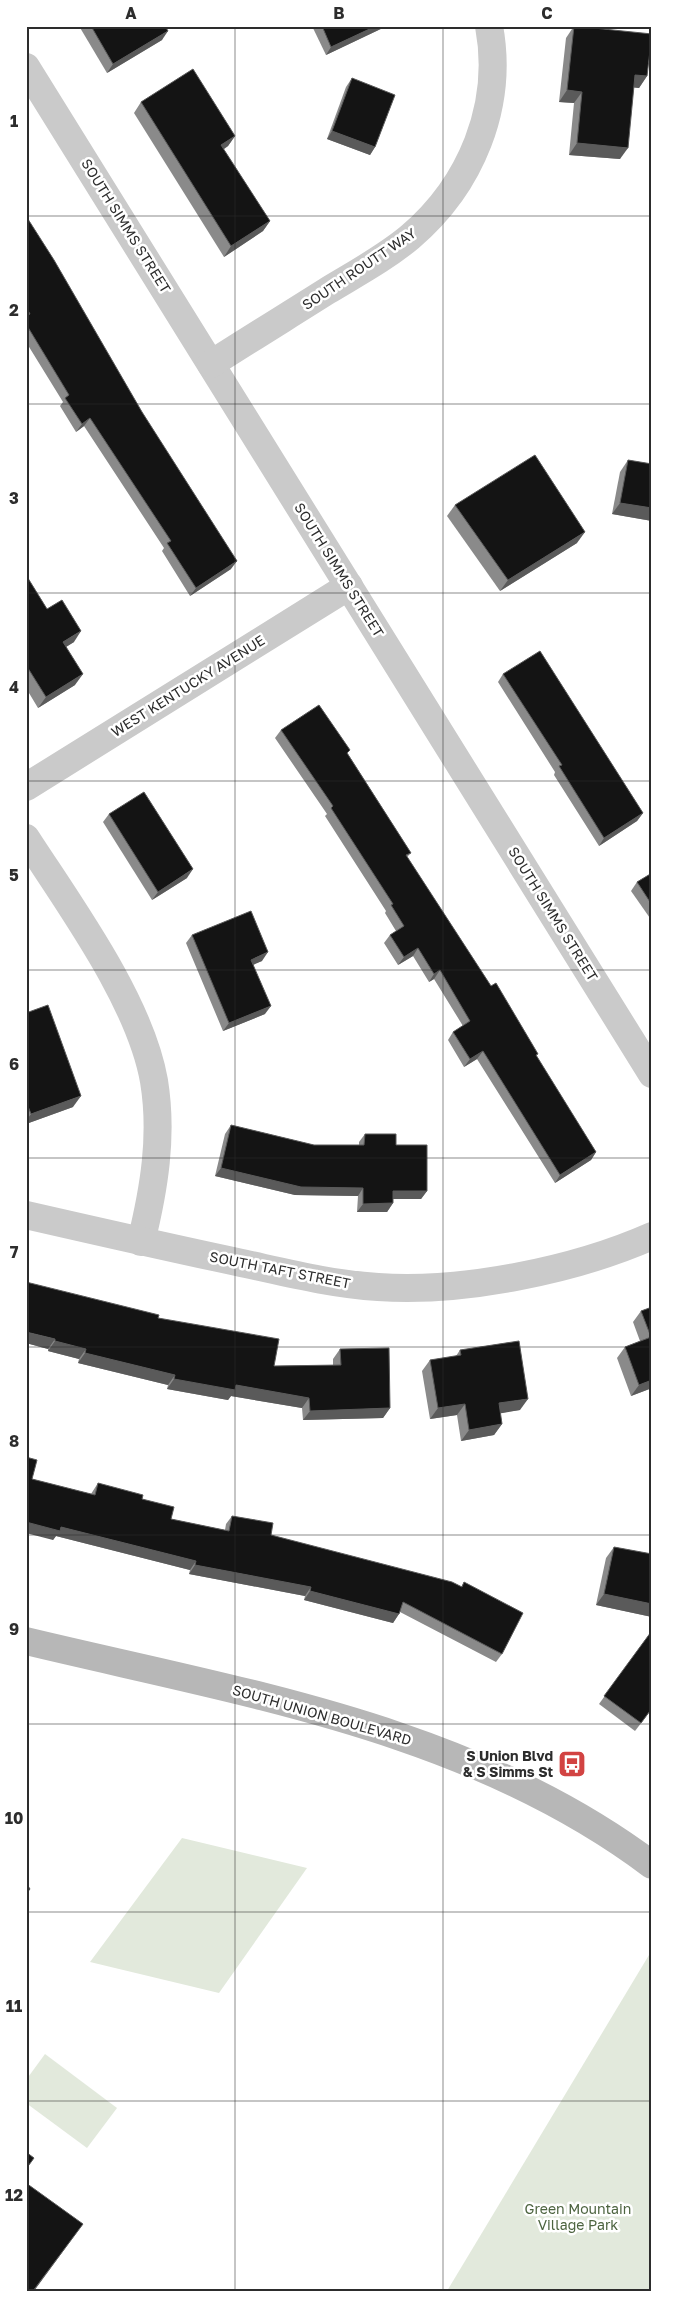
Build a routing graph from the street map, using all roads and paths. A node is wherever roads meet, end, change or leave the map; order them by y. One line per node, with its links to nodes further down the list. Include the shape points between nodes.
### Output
1 (489, 26): 3 (street, SOUTH ROUTT WAY, via 492,88 482,134 463,177 430,219 386,254)
2 (26, 67): 3 (street, SOUTH SIMMS STREET)
3 (211, 364): 4 (street, SOUTH SIMMS STREET)
4 (349, 586): 5 (street, WEST KENTUCKY AVENUE); 7 (street, SOUTH SIMMS STREET)
5 (26, 787)
6 (26, 838): 10 (street, via 114,979 132,1013 149,1063 158,1111 158,1151)
7 (652, 1074)
8 (26, 1215): 10 (street, SOUTH TAFT STREET)
9 (652, 1236): 10 (street, SOUTH TAFT STREET, via 579,1262 523,1275 474,1283 379,1287 322,1280)
10 (141, 1242)
11 (26, 1641): 12 (main road, SOUTH UNION BOULEVARD, via 292,1703 411,1739 490,1770 539,1794)
12 (652, 1866)

